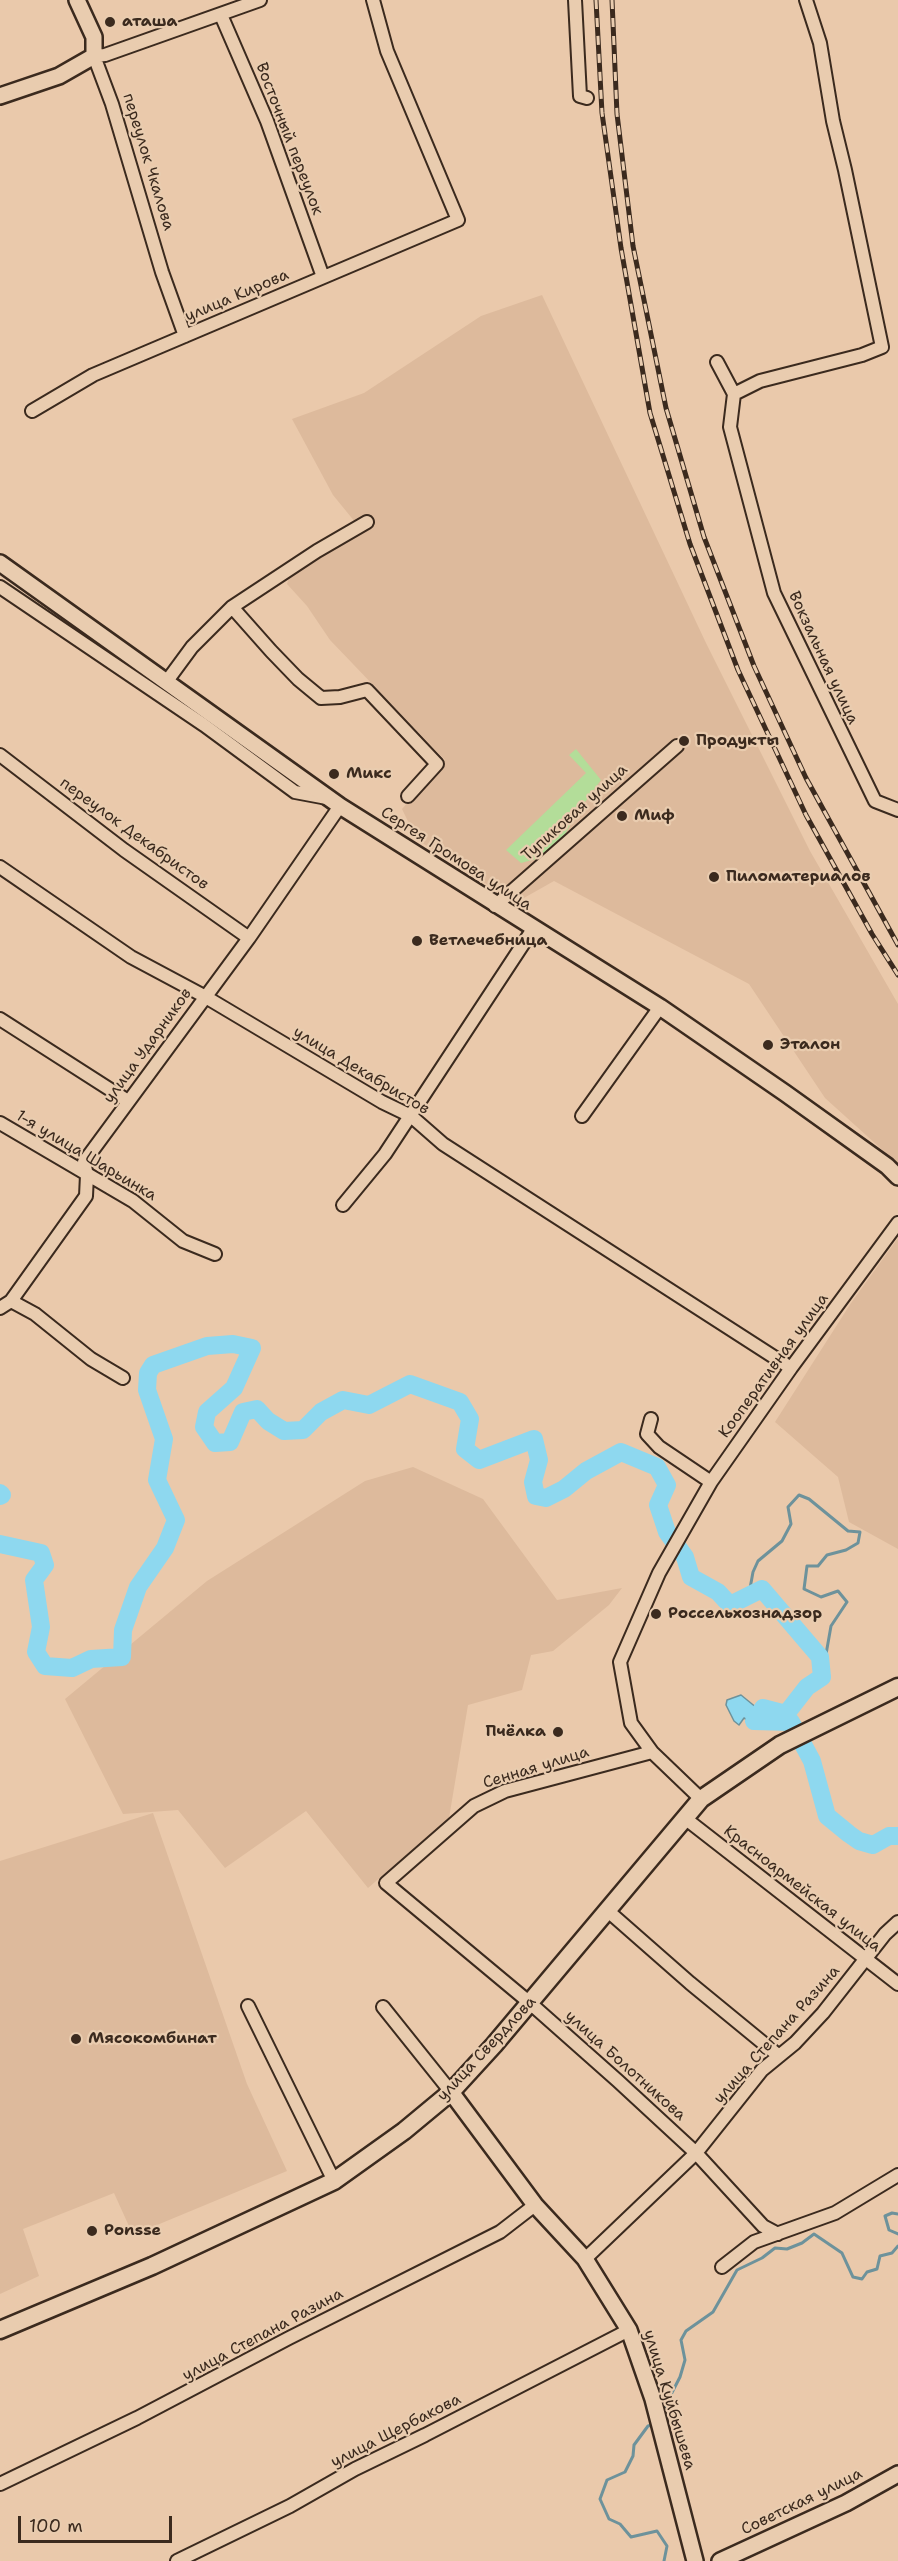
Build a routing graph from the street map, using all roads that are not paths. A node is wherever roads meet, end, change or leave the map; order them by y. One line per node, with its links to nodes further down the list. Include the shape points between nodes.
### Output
1 (77, 0): 7 (street, переулок Чкалова, via 94,37)
2 (260, 0): 6 (street)
3 (373, 0): 10 (street, улица Кирова, via 387,51 458,219)
4 (575, 0): 9 (street, via 580,96)
5 (806, 0): 13 (street, via 820,43 832,121 882,347 760,381)
6 (221, 15): 7 (street); 10 (street, Восточный переулок, via 267,121)
7 (94, 56): 8 (street, via 58,76); 11 (street, переулок Чкалова)
8 (0, 96)
9 (587, 98)
10 (323, 277): 11 (street, улица Кирова)
11 (185, 336): 14 (street, улица Кирова, via 93,375)
12 (717, 362): 13 (street)
13 (734, 394): 24 (street, Вокзальная улица, via 730,427 774,593 875,801)
14 (32, 411)
15 (367, 522): 18 (street)
16 (0, 562): 19 (street, Сергея Громова улица)
17 (0, 587): 23 (street, via 204,725 295,792)
18 (232, 607): 19 (street, via 192,647); 22 (street, via 270,651 321,698 366,690 437,764)
19 (167, 681): 23 (street, Сергея Громова улица)
20 (677, 746): 26 (street, Тупиковая улица)
21 (0, 755): 28 (street, переулок Декабристов, via 124,850)
22 (408, 796)
23 (335, 802): 26 (street, Сергея Громова улица); 28 (street, улица Ударников)
24 (898, 810)
25 (0, 867): 29 (street, улица Декабристов, via 131,957)
26 (495, 906): 27 (street, Сергея Громова улица)
27 (533, 929): 30 (street, Сергея Громова улица); 33 (street)
28 (249, 938): 29 (street, улица Ударников)
29 (204, 996): 32 (street, улица Ударников); 33 (street, улица Декабристов)
30 (660, 1007): 34 (street); 37 (street, Сергея Громова улица, via 783,1091)
31 (0, 1019): 32 (street)
32 (128, 1101): 36 (street, улица Ударников, via 84,1162)
33 (411, 1116): 38 (street); 43 (street, улица Декабристов, via 443,1144)
34 (582, 1116)
35 (0, 1123): 36 (street, 1-я улица Шарьинка)
36 (87, 1174): 40 (street, 1-я улица Шарьинка, via 133,1201 183,1241); 41 (street, улица Ударников, via 86,1196)
37 (898, 1177)
38 (343, 1205)
39 (898, 1223): 43 (street, Кооперативная улица)
40 (215, 1254)
41 (11, 1301): 42 (street, улица Ударников); 44 (street)
42 (0, 1308)
43 (791, 1368): 46 (street, Кооперативная улица)
44 (123, 1378)
45 (651, 1419): 46 (street, via 647,1434 659,1447)
46 (711, 1482): 48 (street, Кооперативная улица, via 676,1544 620,1662 631,1723)
47 (898, 1687): 49 (main road, улица Свердлова, via 780,1745)
48 (652, 1752): 49 (street); 51 (street, Сенная улица, via 505,1791 474,1806)
49 (701, 1799): 50 (main road, улица Свердлова)
50 (686, 1819): 52 (main road, улица Свердлова); 54 (street, Красноармейская улица)
51 (386, 1883): 56 (street, улица Болотникова)
52 (608, 1911): 56 (main road, улица Свердлова); 59 (street)
53 (898, 1922): 54 (street, улица Степана Разина)
54 (866, 1960): 55 (street, Красноармейская улица); 59 (street, улица Степана Разина, via 823,2013)
55 (898, 1984)
56 (530, 2003): 60 (main road, улица Свердлова); 61 (street, улица Болотникова)
57 (248, 2006): 63 (street)
58 (383, 2007): 60 (street)
59 (779, 2056): 61 (street, улица Степана Разина, via 762,2070)
60 (451, 2092): 63 (main road, улица Свердлова); 64 (street, улица Куйбышева)
61 (696, 2153): 65 (street, улица Болотникова, via 763,2226); 66 (street, улица Степана Разина)
62 (898, 2175): 65 (street, via 835,2213)
63 (334, 2181): 68 (main road, улица Свердлова, via 153,2266)
64 (535, 2205): 66 (street, улица Куйбышева); 71 (street, улица Степана Разина, via 500,2232 157,2409)
65 (778, 2234): 67 (street, via 754,2242)
66 (585, 2259): 69 (street, улица Куйбышева)
67 (722, 2267)
68 (0, 2330)
69 (629, 2330): 72 (street, улица Щербакова); 73 (street, улица Куйбышева, via 653,2399)
70 (898, 2474): 74 (street, Советская улица, via 846,2503)
71 (0, 2484)
72 (177, 2561)
73 (695, 2561)
74 (720, 2561)

